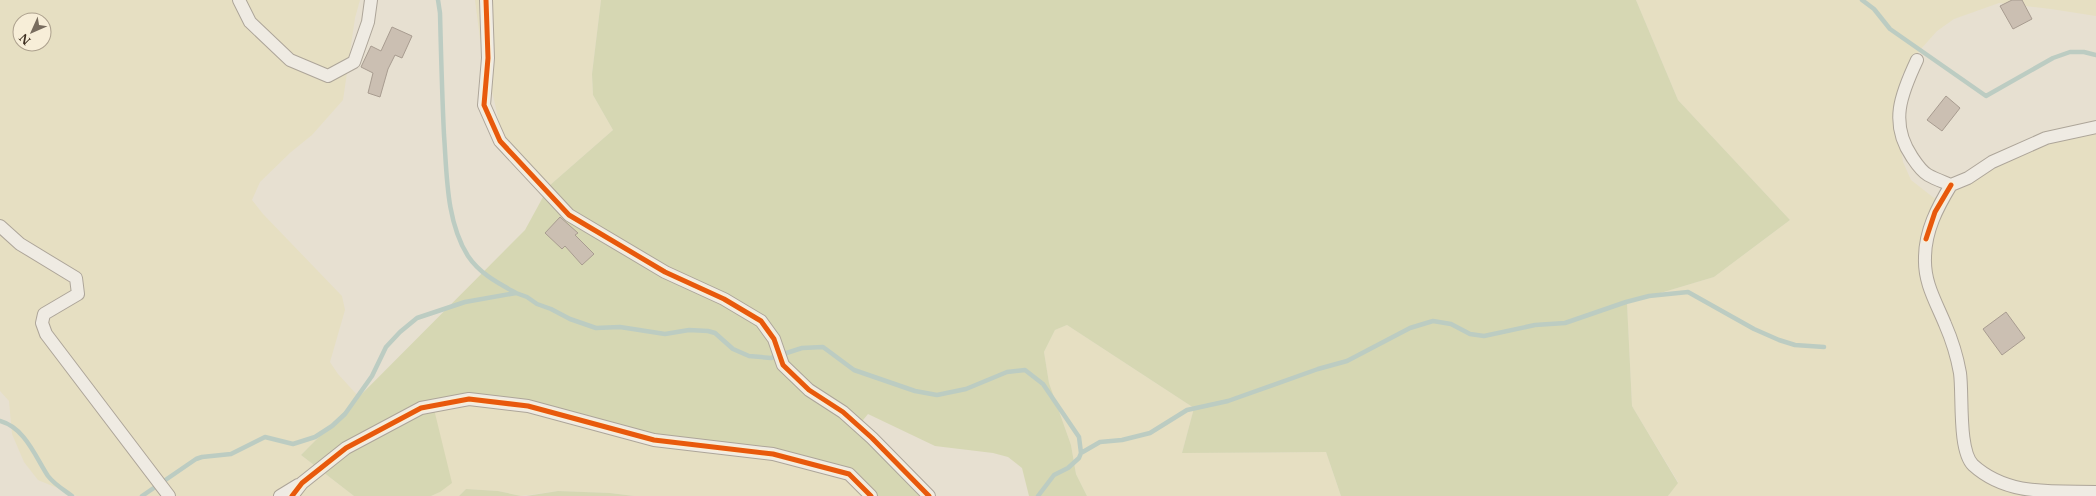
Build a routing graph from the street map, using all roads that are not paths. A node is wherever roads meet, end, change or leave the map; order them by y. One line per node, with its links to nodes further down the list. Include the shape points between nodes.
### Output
1 (239, 0): 2 (street, via 250,22 290,60 328,76 354,62 368,22)
2 (372, 0)
3 (486, 0): 14 (street, via 488,58 484,105 500,140 569,215 666,272 724,299 761,321 776,346 783,365 809,390 843,412 872,438)
4 (1917, 60): 6 (street, via 1899,106 1900,134 1907,150 1927,174)
5 (2096, 127): 6 (street, via 2046,138 1992,162 1968,178)
6 (1951, 185): 9 (street, via 1935,212 1926,239 1925,274 1956,352 1960,375 1964,446 1971,464 1986,477 2023,492)
7 (0, 226): 10 (street, via 20,244 76,278 78,294 44,314 42,323 46,334)
8 (302, 482): 11 (street); 12 (street); 13 (street, via 346,448 421,408 469,399 528,406 654,440 773,454 849,474)
9 (2096, 492)
10 (168, 494)
11 (280, 496)
12 (292, 496)
13 (871, 496)
14 (929, 496)

